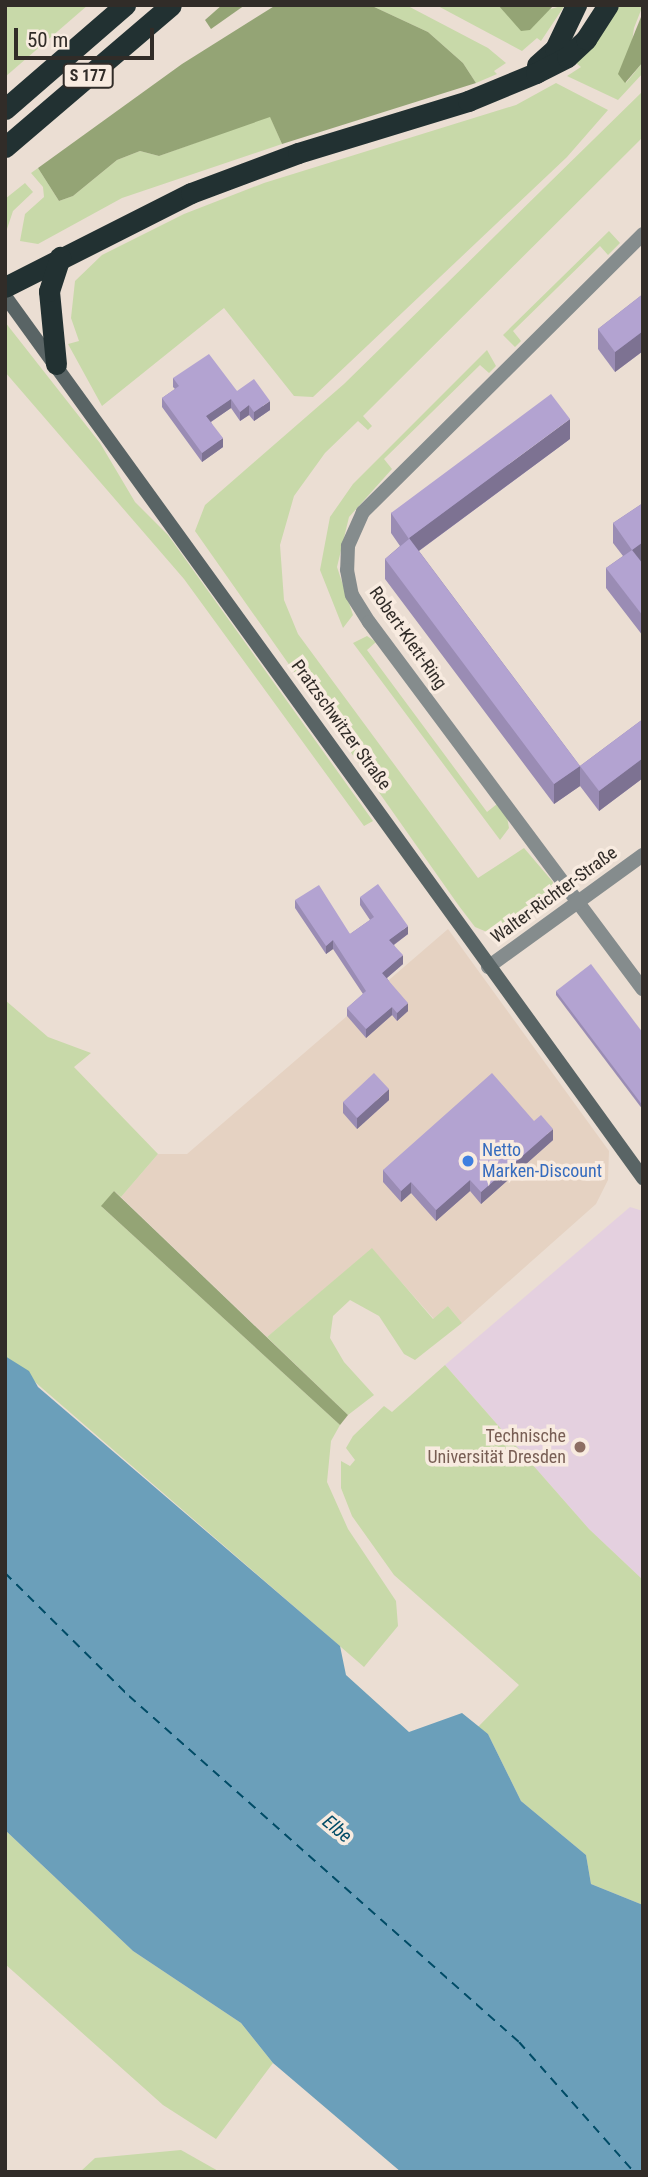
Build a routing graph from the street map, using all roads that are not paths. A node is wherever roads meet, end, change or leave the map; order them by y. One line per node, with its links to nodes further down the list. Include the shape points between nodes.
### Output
1 (125, 5): 6 (highway, S 177)
2 (171, 5): 7 (highway, S 177)
3 (576, 5): 5 (highway)
4 (608, 5): 5 (highway, via 586,38)
5 (561, 53): 9 (highway, via 509,84 245,171)
6 (5, 108)
7 (5, 147)
8 (643, 234): 14 (street, Robert-Klett-Ring, via 378,496 353,528 348,546 352,595 369,622)
9 (60, 257): 10 (highway); 12 (highway, via 53,273 48,314)
10 (5, 287)
11 (5, 296): 12 (street, Pratzschwitzer Straße)
12 (56, 364): 15 (street, Pratzschwitzer Straße)
13 (643, 855): 14 (street, Walter-Richter-Straße)
14 (579, 902): 15 (street, Walter-Richter-Straße); 16 (street, Robert-Klett-Ring)
15 (488, 967): 17 (street, Pratzschwitzer Straße)
16 (643, 989)
17 (643, 1178)

